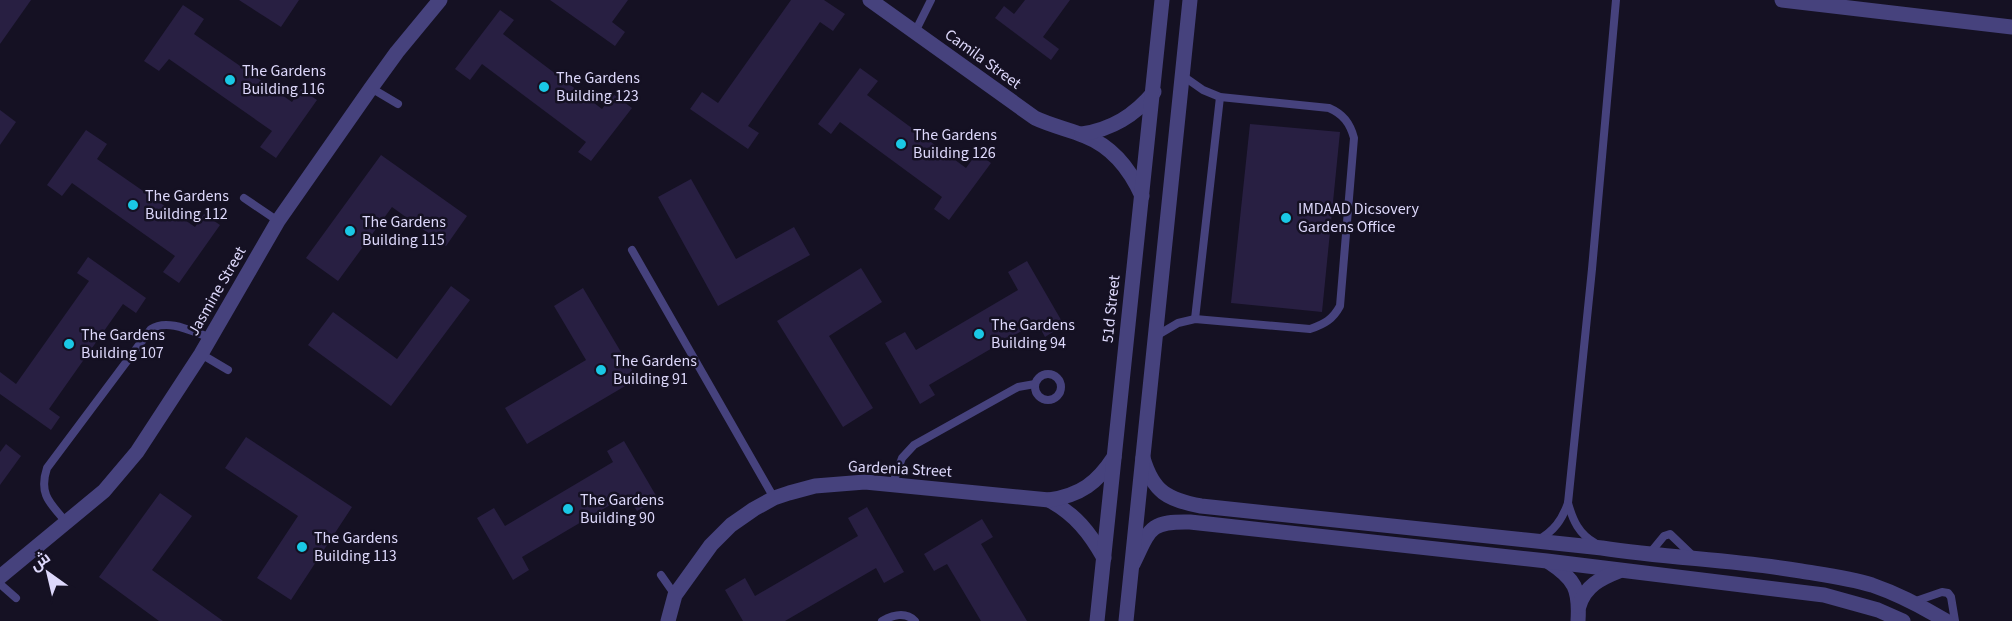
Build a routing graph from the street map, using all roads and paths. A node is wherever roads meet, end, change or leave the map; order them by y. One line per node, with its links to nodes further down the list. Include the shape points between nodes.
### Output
1 (440, 0): 11 (street, Jasmine Street)
2 (870, 0): 9 (street, Camila Street)
3 (930, 0): 9 (lane)
4 (1162, 0): 12 (street, 51d Street)
5 (1190, 0): 10 (street)
6 (1616, 0): 31 (lane)
7 (1782, 0): 8 (street)
8 (2012, 27)
9 (915, 32): 15 (street, Camila Street, via 1035,118)
10 (1183, 76): 13 (lane); 21 (street)
11 (371, 88): 14 (lane); 18 (street, Jasmine Street)
12 (1154, 92): 15 (street, via 1126,119); 16 (street, 51d Street)
13 (1220, 97): 20 (lane); 20 (lane, via 1329,108 1347,121 1354,138 1340,306 1334,317 1310,329)
14 (398, 104)
15 (1082, 135): 16 (street, Camila Street, via 1121,160)
16 (1142, 196): 26 (street, 51d Street)
17 (244, 198): 18 (lane)
18 (278, 221): 22 (street, Jasmine Street)
19 (632, 250): 29 (lane)
20 (1195, 319): 21 (lane)
21 (1155, 336): 27 (street)
22 (211, 338): 23 (street, Jasmine Street); 32 (lane, via 168,324 151,329 47,468 43,490)
23 (201, 354): 24 (lane); 32 (street, Jasmine Street, via 138,452)
24 (228, 370)
25 (1035, 384): 28 (lane, via 1018,387 914,446 902,458)
26 (1114, 457): 30 (street, Gardenia Street, via 1087,488); 37 (street, 51d Street)
27 (1143, 458): 33 (street, via 1154,484 1178,502); 39 (street)
28 (893, 483): 29 (street, Gardenia Street, via 815,486); 30 (street, Gardenia Street)
29 (774, 498): 44 (street, Gardenia Street, via 731,525 711,545)
30 (1049, 500): 37 (street, Gardenia Street, via 1081,523)
31 (1568, 503): 33 (lane, via 1559,522); 34 (lane, via 1580,531)
32 (67, 523): 42 (street, Jasmine Street)
33 (1535, 541): 34 (street)
34 (1602, 548): 35 (street)
35 (1648, 555): 36 (street); 36 (lane, via 1668,534)
36 (1694, 557): 46 (street, via 1845,578)
37 (1104, 558): 51 (street, 51d Street)
38 (1547, 561): 39 (street, via 1169,521 1153,529); 40 (street); 47 (street, via 1571,579 1579,596)
39 (1132, 567): 52 (street)
40 (1622, 570): 47 (street, via 1594,584 1581,598); 53 (street, via 1824,596)
41 (661, 575): 44 (lane)
42 (0, 577)
43 (0, 584): 45 (lane)
44 (675, 595): 48 (street, Gardenia Street)
45 (16, 598)
46 (1912, 602): 54 (street); 55 (lane, via 1948,593)
47 (1578, 613)
48 (668, 621)
49 (882, 621): 50 (lane, via 899,615)
50 (915, 621)
51 (1097, 621)
52 (1126, 621)
53 (1903, 621)
54 (1946, 621)
55 (1955, 621)

